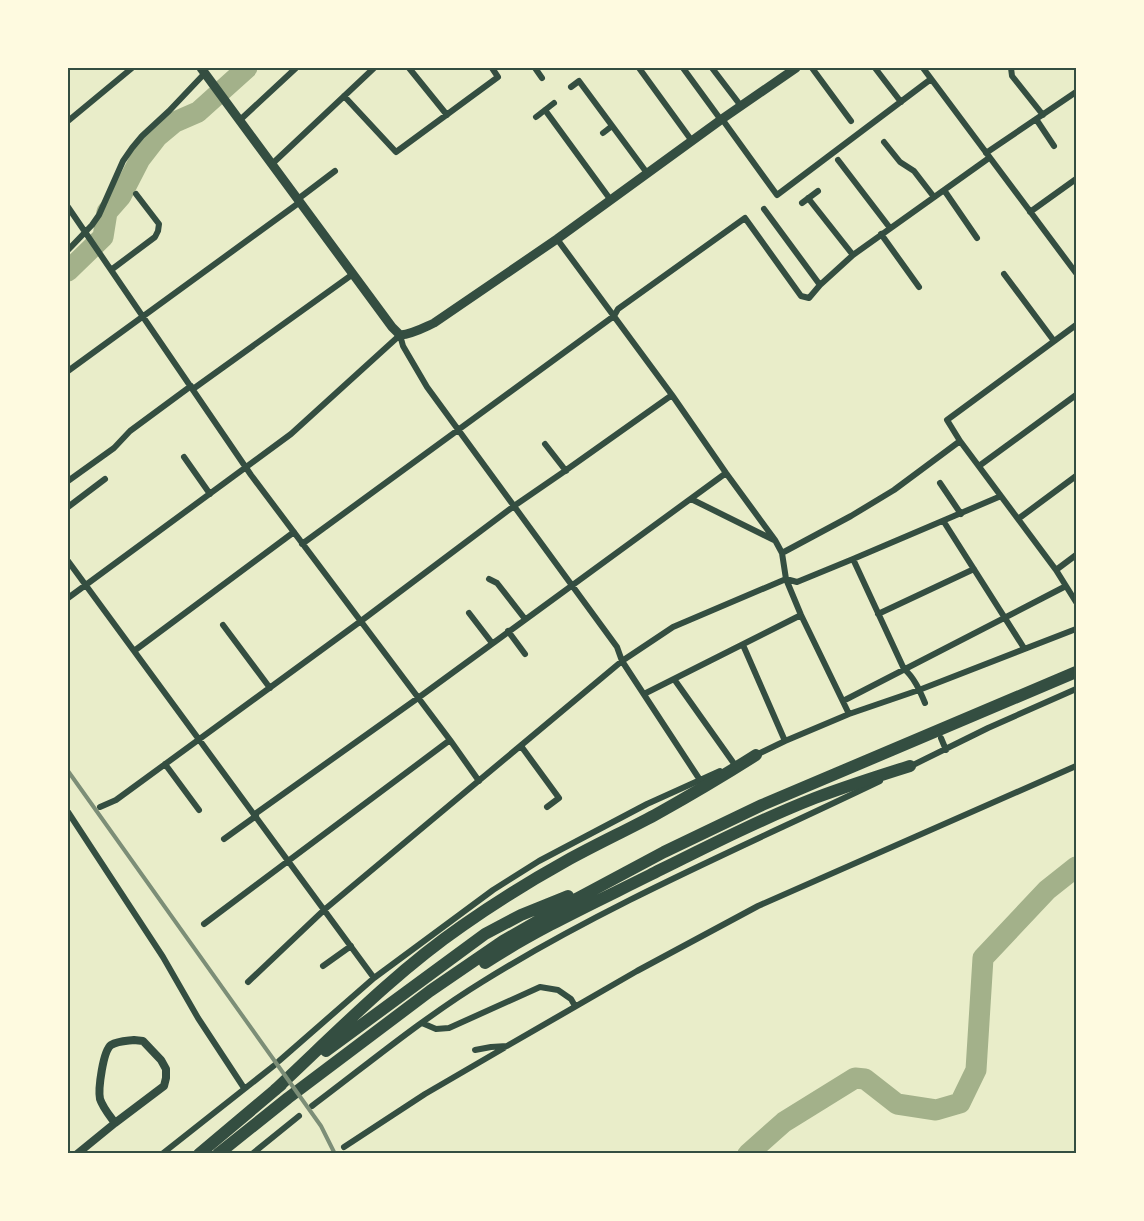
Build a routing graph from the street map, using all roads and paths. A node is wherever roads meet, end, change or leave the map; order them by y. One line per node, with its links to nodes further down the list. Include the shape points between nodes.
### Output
1 (132, 68): 31 (street)
2 (296, 68): 30 (street)
3 (374, 68): 20 (street)
4 (409, 68): 25 (street)
5 (492, 68): 25 (street, via 498,77)
6 (534, 68): 16 (street)
7 (639, 68): 35 (street)
8 (683, 68): 28 (street)
9 (712, 68): 23 (street)
10 (812, 68): 32 (street)
11 (875, 68): 21 (street)
12 (923, 68): 17 (street)
13 (1011, 68): 26 (street, via 1012,76)
14 (789, 69): 23 (main road)
15 (203, 70): 30 (main road); 56 (street, via 132,148)
16 (542, 78)
17 (931, 79): 21 (street); 38 (street)
18 (571, 87): 33 (street, via 579,81)
19 (1076, 94): 26 (street)
20 (344, 96): 25 (street, via 396,152); 40 (street)
21 (901, 102): 28 (street, via 777,195)
22 (554, 103): 24 (street)
23 (741, 106): 28 (main road)
24 (545, 110): 27 (street); 49 (street)
25 (447, 115)
26 (1043, 115): 29 (street)
27 (536, 117)
28 (722, 119): 35 (main road)
29 (1036, 119): 37 (street); 38 (street)
30 (240, 120): 40 (main road)
31 (68, 121)
32 (851, 121)
33 (612, 126): 34 (street); 42 (street)
34 (603, 133)
35 (692, 141): 42 (main road)
36 (884, 142): 47 (street)
37 (1054, 146)
38 (988, 155): 44 (street); 54 (street)
39 (838, 160): 55 (street)
40 (272, 164): 50 (main road)
41 (335, 171): 50 (street)
42 (647, 173): 49 (main road)
43 (1077, 179): 54 (street)
44 (944, 190): 47 (street); 58 (street)
45 (818, 191): 48 (street)
46 (136, 194): 62 (street, via 159,224 158,231)
47 (934, 197): 55 (street)
48 (808, 198): 51 (street); 61 (street)
49 (610, 199): 59 (main road)
50 (299, 200): 64 (main road); 68 (street)
51 (802, 203)
52 (764, 209): 66 (street)
53 (69, 212): 56 (street)
54 (1030, 212): 63 (street)
55 (890, 228): 57 (street)
56 (86, 234): 60 (street); 62 (street)
57 (881, 234): 61 (street); 67 (street)
58 (977, 238)
59 (557, 239): 69 (street); 71 (main road, via 434,323)
60 (68, 250)
61 (853, 255): 66 (street)
62 (111, 270): 68 (street)
63 (1077, 273)
64 (353, 274): 71 (main road); 74 (street)
65 (1005, 274): 72 (street)
66 (820, 285): 69 (street, via 809,298 801,296 745,218 618,309)
67 (919, 287)
68 (142, 316): 73 (street); 74 (street)
69 (614, 316): 75 (street); 77 (street)
70 (1077, 325): 72 (street)
71 (400, 335): 77 (street, via 427,387); 82 (street, via 291,434)
72 (1054, 341): 78 (street, via 947,420)
73 (68, 371)
74 (192, 388): 82 (street); 87 (street)
75 (672, 395): 83 (street); 84 (street)
76 (1077, 395): 81 (street)
77 (458, 429): 92 (street); 99 (street)
78 (960, 441): 81 (street); 100 (street, via 894,489)
79 (545, 444): 83 (street)
80 (184, 457): 89 (street)
81 (979, 466): 90 (street)
82 (247, 468): 89 (street); 97 (street)
83 (566, 471): 92 (street)
84 (726, 473): 91 (street); 98 (street)
85 (1077, 476): 95 (street)
86 (105, 479): 93 (street)
87 (68, 481)
88 (940, 483): 94 (street)
89 (210, 494): 108 (street)
90 (1001, 496): 94 (street); 95 (street)
91 (691, 499): 98 (street); 109 (street)
92 (514, 506): 109 (street); 118 (street)
93 (68, 507)
94 (961, 514): 96 (street)
95 (1018, 519): 105 (street)
96 (944, 522): 102 (street); 104 (street)
97 (294, 532): 99 (street); 125 (street)
98 (775, 540): 100 (street)
99 (302, 543): 118 (street)
100 (782, 553): 107 (street)
101 (1077, 555): 105 (street)
102 (853, 559): 107 (street, via 797,582); 114 (street)
103 (68, 561): 108 (street)
104 (974, 569): 114 (street); 116 (street)
105 (1056, 570): 110 (street)
106 (489, 579): 117 (street, via 497,582)
107 (786, 579): 115 (street); 127 (street, via 674,627)
108 (85, 585): 111 (street); 125 (street)
109 (572, 585): 117 (street); 127 (street, via 617,647)
110 (1066, 586): 112 (street); 116 (street)
111 (68, 598)
112 (1077, 602)
113 (469, 613): 122 (street)
114 (878, 614): 128 (street)
115 (801, 615): 123 (street); 136 (street)
116 (1005, 617): 124 (street); 128 (street)
117 (525, 620): 121 (street)
118 (360, 621): 131 (street); 135 (street)
119 (223, 626): 131 (street)
120 (1077, 628): 124 (street)
121 (508, 631): 122 (street); 126 (street)
122 (492, 643): 135 (street)
123 (742, 645): 130 (street); 142 (street)
124 (1024, 648): 133 (street)
125 (134, 651): 140 (street)
126 (525, 654)
127 (622, 661): 134 (street); 143 (street)
128 (904, 669): 133 (street); 136 (street)
129 (1077, 672): 161 (highway, via 762,805)
130 (675, 679): 134 (street); 147 (street)
131 (270, 688): 140 (street)
132 (1077, 689): 144 (street)
133 (919, 690): 137 (street); 138 (street)
134 (644, 694): 150 (street)
135 (418, 698): 141 (street); 156 (street)
136 (843, 701): 138 (street)
137 (925, 703)
138 (849, 714): 142 (street)
139 (941, 738): 144 (street)
140 (199, 739): 146 (street); 156 (street)
141 (450, 741): 151 (street); 160 (street)
142 (785, 741): 145 (street)
143 (521, 746): 151 (street); 153 (street, via 559,798)
144 (946, 750): 148 (street)
145 (756, 755): 147 (street); 174 (highway, via 664,810 566,861 461,926 417,959)
146 (165, 764): 152 (street); 154 (street)
147 (735, 765): 150 (street)
148 (910, 766): 169 (street, via 539,948); 170 (highway, via 803,803 579,910 508,948)
149 (1077, 766): 168 (street, via 758,906)
150 (700, 780): 166 (street, via 538,861)
151 (479, 781): 162 (street)
152 (100, 807)
153 (547, 807)
154 (199, 810)
155 (68, 812): 158 (street)
156 (255, 815): 159 (street); 160 (street)
157 (82, 820): 158 (street)
158 (76, 825): 173 (street)
159 (224, 839)
160 (289, 861): 162 (street); 163 (street)
161 (622, 874): 170 (highway, via 503,941); 174 (highway, via 485,934)
162 (324, 910): 164 (street); 167 (street)
163 (204, 924)
164 (351, 946): 165 (street); 166 (street)
165 (323, 966)
166 (374, 978): 173 (street)
167 (248, 982)
168 (575, 1006): 169 (street, via 558,990 540,987 449,1028 436,1029); 171 (street)
169 (422, 1023): 175 (street)
170 (360, 1044): 182 (highway)
171 (507, 1046): 172 (street); 178 (street)
172 (474, 1050)
173 (244, 1088): 180 (street)
174 (275, 1090): 181 (highway)
175 (312, 1106)
176 (299, 1116): 183 (street)
177 (115, 1123): 177 (street, via 99,1096 107,1049 112,1044 143,1041 166,1069 164,1086); 179 (street)
178 (344, 1147)
179 (76, 1154)
180 (162, 1154)
181 (199, 1154)
182 (218, 1154)
183 (252, 1154)

